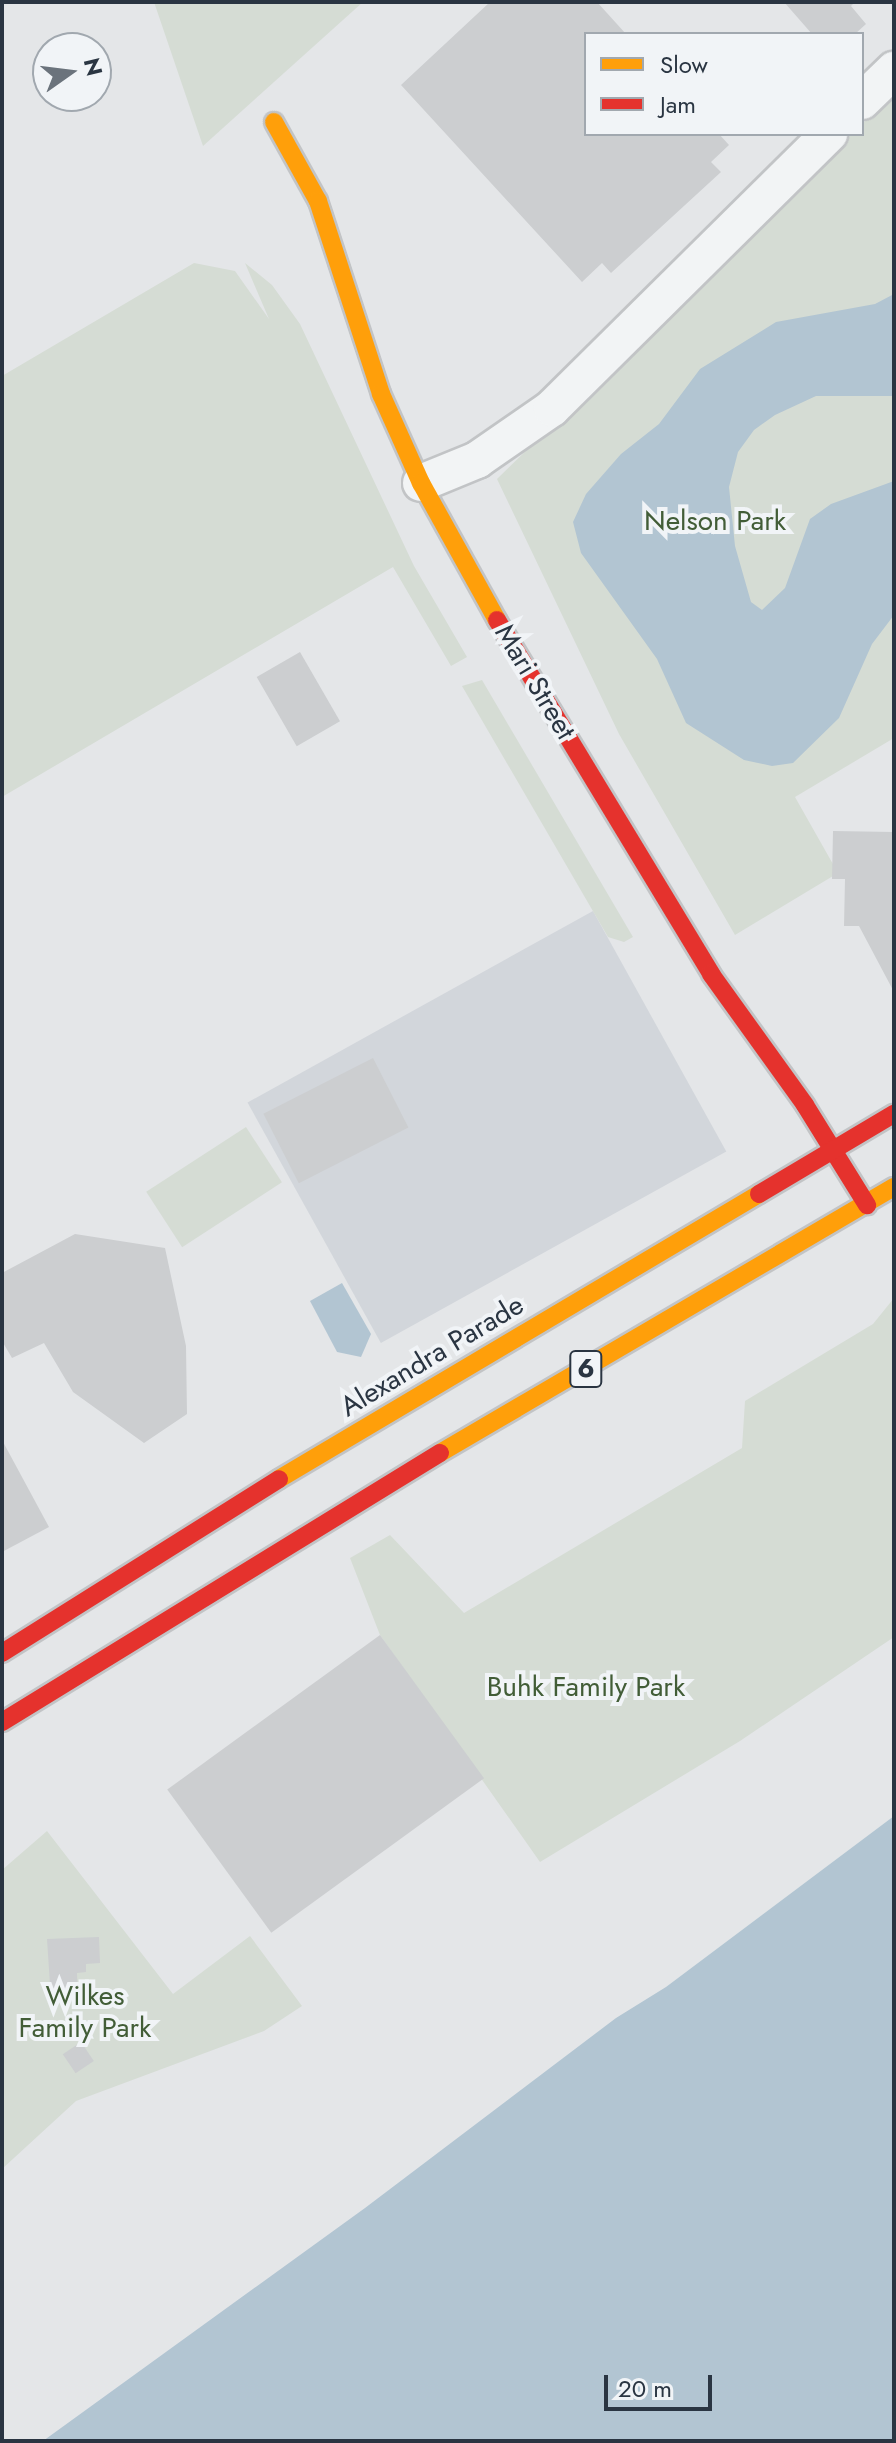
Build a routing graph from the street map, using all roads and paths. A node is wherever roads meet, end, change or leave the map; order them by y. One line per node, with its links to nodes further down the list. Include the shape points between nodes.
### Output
1 (894, 70): 2 (street)
2 (864, 99)
3 (274, 122): 5 (main road, Mari Street, via 318,201 381,394)
4 (827, 136): 5 (street, via 552,408 477,460)
5 (421, 483): 7 (main road, Mari Street, via 711,974)
6 (894, 1114): 7 (main road, Alexandra Parade / 6)
7 (833, 1151): 9 (main road, Mari Street); 10 (main road, Alexandra Parade / 6, via 272,1483)
8 (894, 1187): 9 (main road, 6)
9 (867, 1205): 11 (main road, 6, via 305,1533)
10 (2, 1653)
11 (2, 1722)

